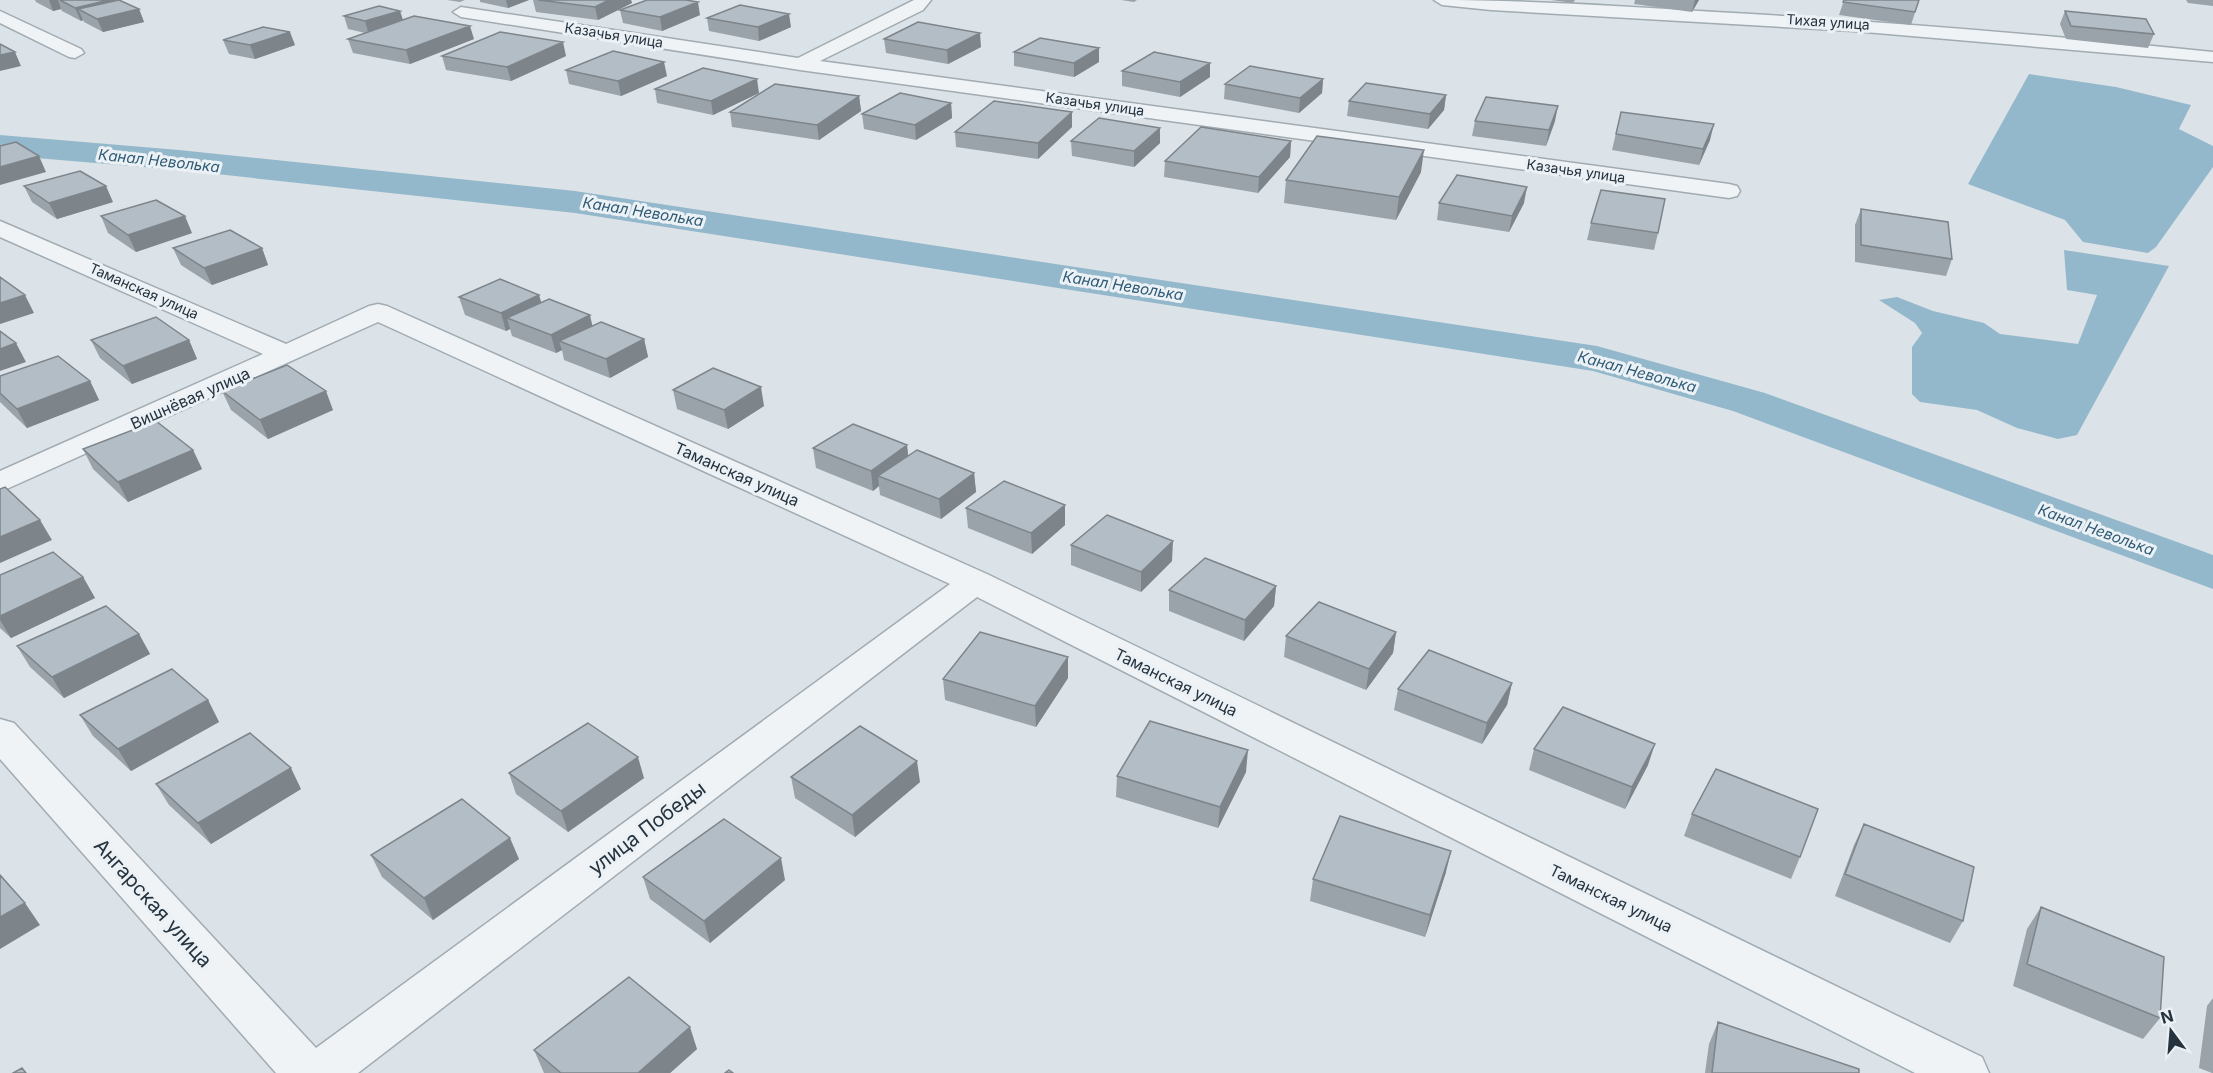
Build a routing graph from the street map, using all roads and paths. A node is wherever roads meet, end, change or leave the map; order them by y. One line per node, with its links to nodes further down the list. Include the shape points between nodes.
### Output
1 (923, 0): 7 (street)
2 (1442, 0): 6 (street, Тихая улица, via 1891,26)
3 (461, 12): 7 (street, Казачья улица)
4 (0, 16): 5 (street)
5 (75, 53)
6 (2213, 57)
7 (800, 64): 8 (street, Казачья улица)
8 (1729, 192)
9 (0, 228): 11 (street, Таманская улица)
10 (378, 312): 11 (street, Вишнёвая улица); 13 (street, Таманская улица)
11 (287, 354): 12 (street, Вишнёвая улица)
12 (0, 483)
13 (975, 582): 16 (street, улица Победы); 17 (street, Таманская улица)
14 (0, 733): 15 (street, Ангарская улица)
15 (307, 1073)
16 (320, 1073)
17 (1964, 1073)

